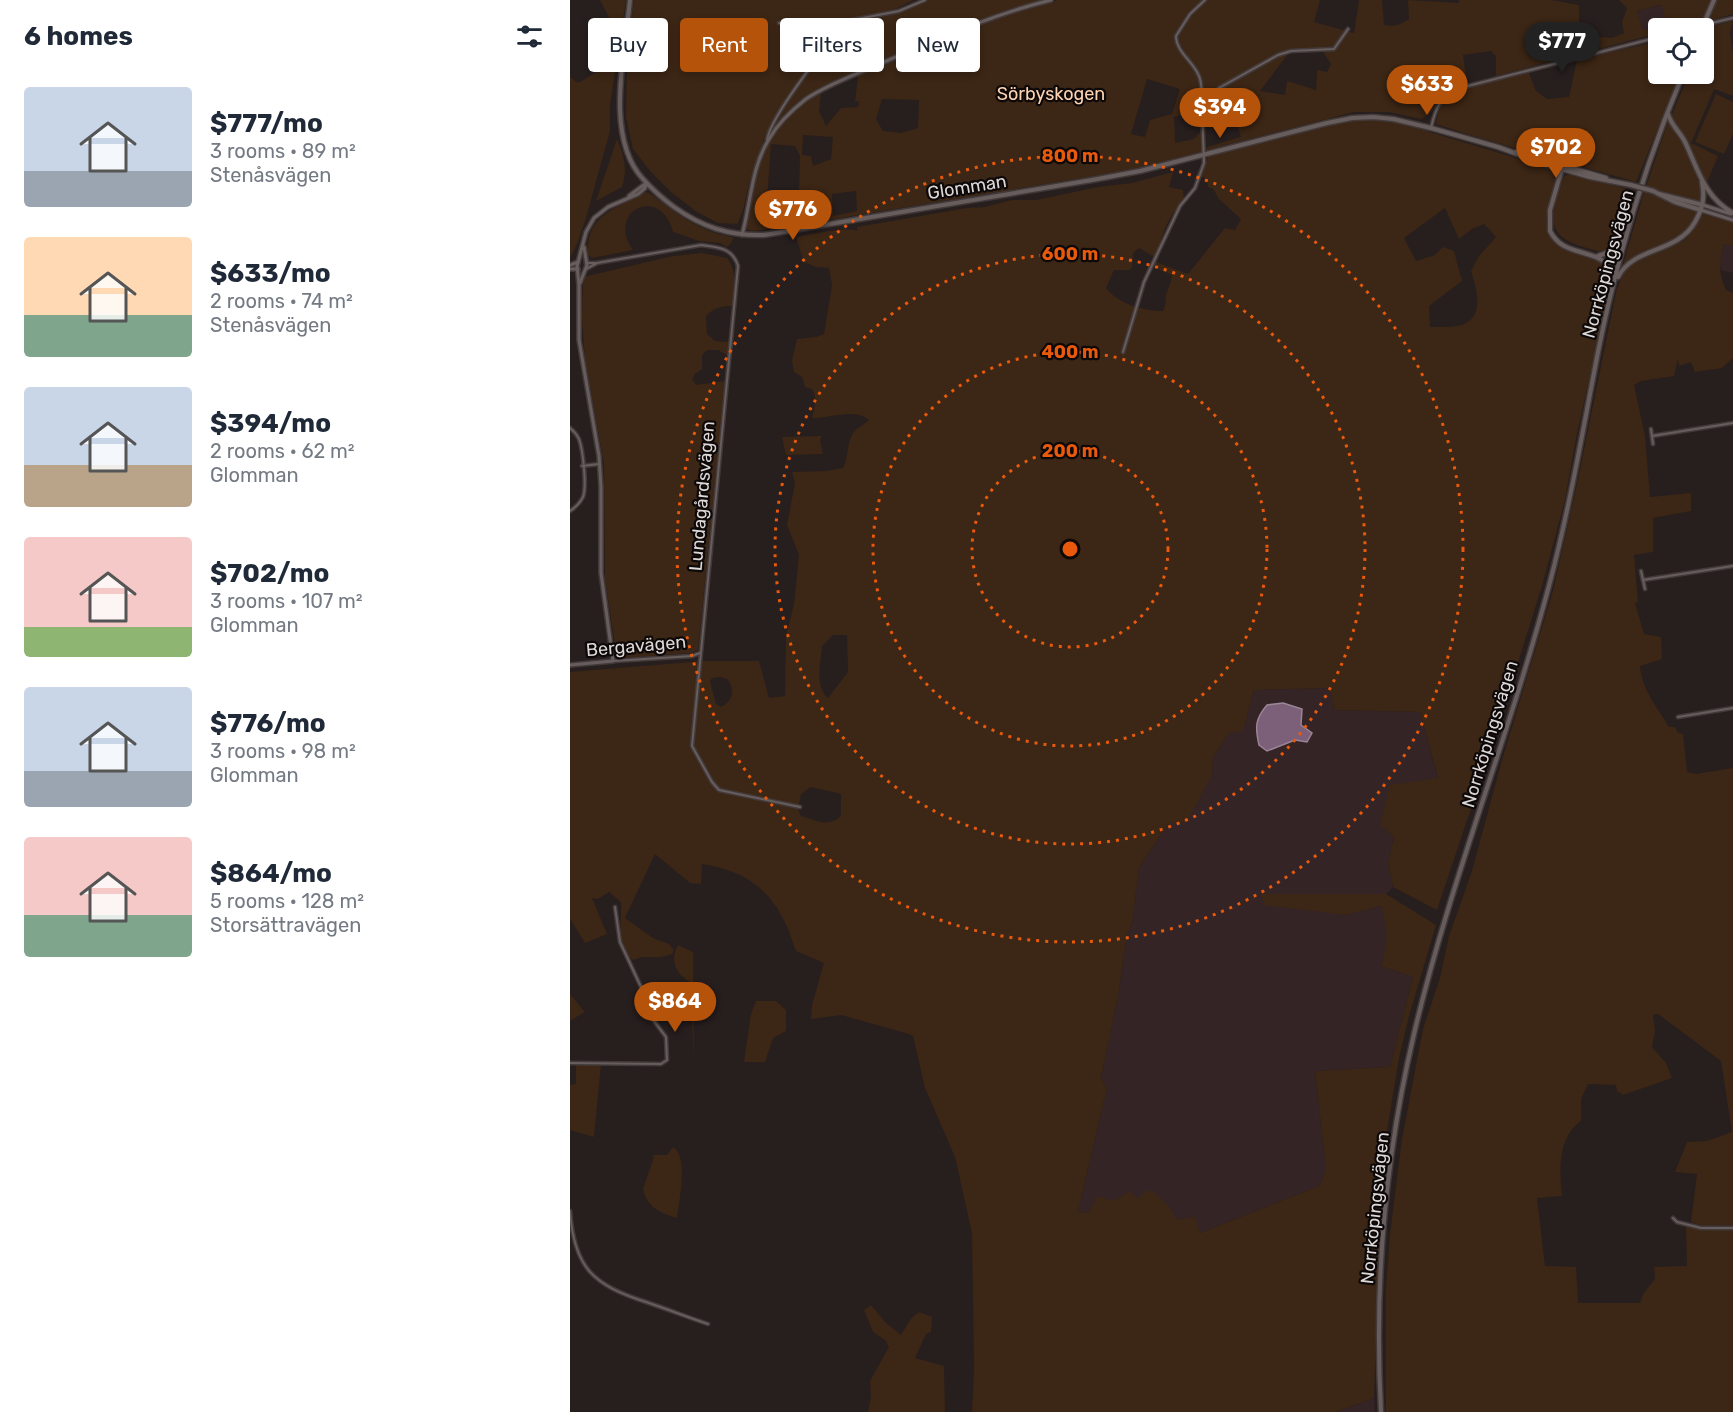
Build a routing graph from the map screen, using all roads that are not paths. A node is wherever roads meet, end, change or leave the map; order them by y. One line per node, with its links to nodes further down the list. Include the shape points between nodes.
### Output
1 (630, 0): 21 (main road, Glomman, via 620,124 628,153)
2 (925, 0): 6 (street, via 899,11)
3 (1051, 0): 17 (street, via 1001,15 822,90 788,115)
4 (1205, 0): 14 (street, via 1176,36 1178,47 1201,79)
5 (1714, 0): 7 (main road)
6 (864, 18)
7 (1706, 18)
8 (1733, 18): 9 (street, bridge)
9 (1714, 22)
10 (1348, 29): 14 (street, via 1334,49 1278,54 1219,88)
11 (1648, 40): 16 (street, via 1460,88 1444,96)
12 (808, 72): 17 (street, via 770,130)
13 (1679, 84): 15 (main road, Norrköpingsvägen)
14 (1202, 105): 18 (street)
15 (1668, 113): 20 (main road); 25 (main road, Norrköpingsvägen)
16 (1431, 128): 18 (main road, Glomman, via 1385,118 1352,118); 19 (main road, Glomman)
17 (767, 142): 26 (street, via 755,171)
18 (1204, 154): 26 (main road, Glomman, via 1092,180 764,235); 38 (street, via 1195,188 1180,206 1141,287)
19 (1562, 167): 22 (main road, Glomman, bridge); 28 (main road, via 1550,210 1550,231 1562,246)
20 (1702, 182): 22 (main road); 23 (main road, via 1715,200)
21 (647, 183): 26 (main road, Glomman, via 690,218 719,231); 27 (street, via 638,194 594,218)
22 (1702, 208): 23 (street); 24 (street); 36 (main road, via 1686,235 1632,261)
23 (1733, 214)
24 (1733, 220)
25 (1628, 232): 28 (main road, via 1615,250); 35 (main road, Norrköpingsvägen)
26 (742, 235)
27 (584, 244): 29 (street); 30 (street)
28 (1598, 256): 35 (main road)
29 (578, 262): 30 (street); 32 (street); 33 (street)
30 (586, 263): 31 (street, Lundagårdsvägen); 34 (street)
31 (597, 264): 34 (street, Lundagårdsvägen); 51 (street, Lundagårdsvägen, via 702,245 729,251 738,266)
32 (570, 267): 33 (street)
33 (578, 269): 34 (street); 37 (street)
34 (585, 270): 37 (street)
35 (1617, 275): 36 (main road, Norrköpingsvägen)
36 (1616, 282): 63 (main road, Norrköpingsvägen, via 1549,587 1439,942 1404,1079 1381,1256)
37 (579, 285): 44 (street, via 579,339)
38 (1123, 352)
39 (1733, 423): 42 (street)
40 (570, 428): 45 (street, via 579,440)
41 (1651, 429): 42 (street)
42 (1652, 436): 43 (street)
43 (1653, 444)
44 (599, 464): 45 (street); 52 (street, via 601,573)
45 (582, 466): 46 (street, via 582,499)
46 (570, 511)
47 (1733, 566): 49 (street)
48 (1641, 571): 49 (street)
49 (1643, 580): 50 (street)
50 (1645, 589)
51 (701, 650): 52 (street, Bergavägen, via 692,656); 56 (street, Lundagårdsvägen, via 692,746 712,782 719,790)
52 (613, 662): 53 (street, Bergavägen)
53 (570, 665)
54 (1733, 708): 55 (street)
55 (1678, 717)
56 (800, 807)
57 (615, 907): 58 (street, via 620,942 641,987 645,1009 666,1037 667,1060 661,1064)
58 (570, 1062)
59 (570, 1211): 62 (street, via 573,1237 594,1278 621,1294)
60 (1673, 1218): 61 (street, via 1701,1228)
61 (1733, 1228)
62 (708, 1324)
63 (1381, 1412)

